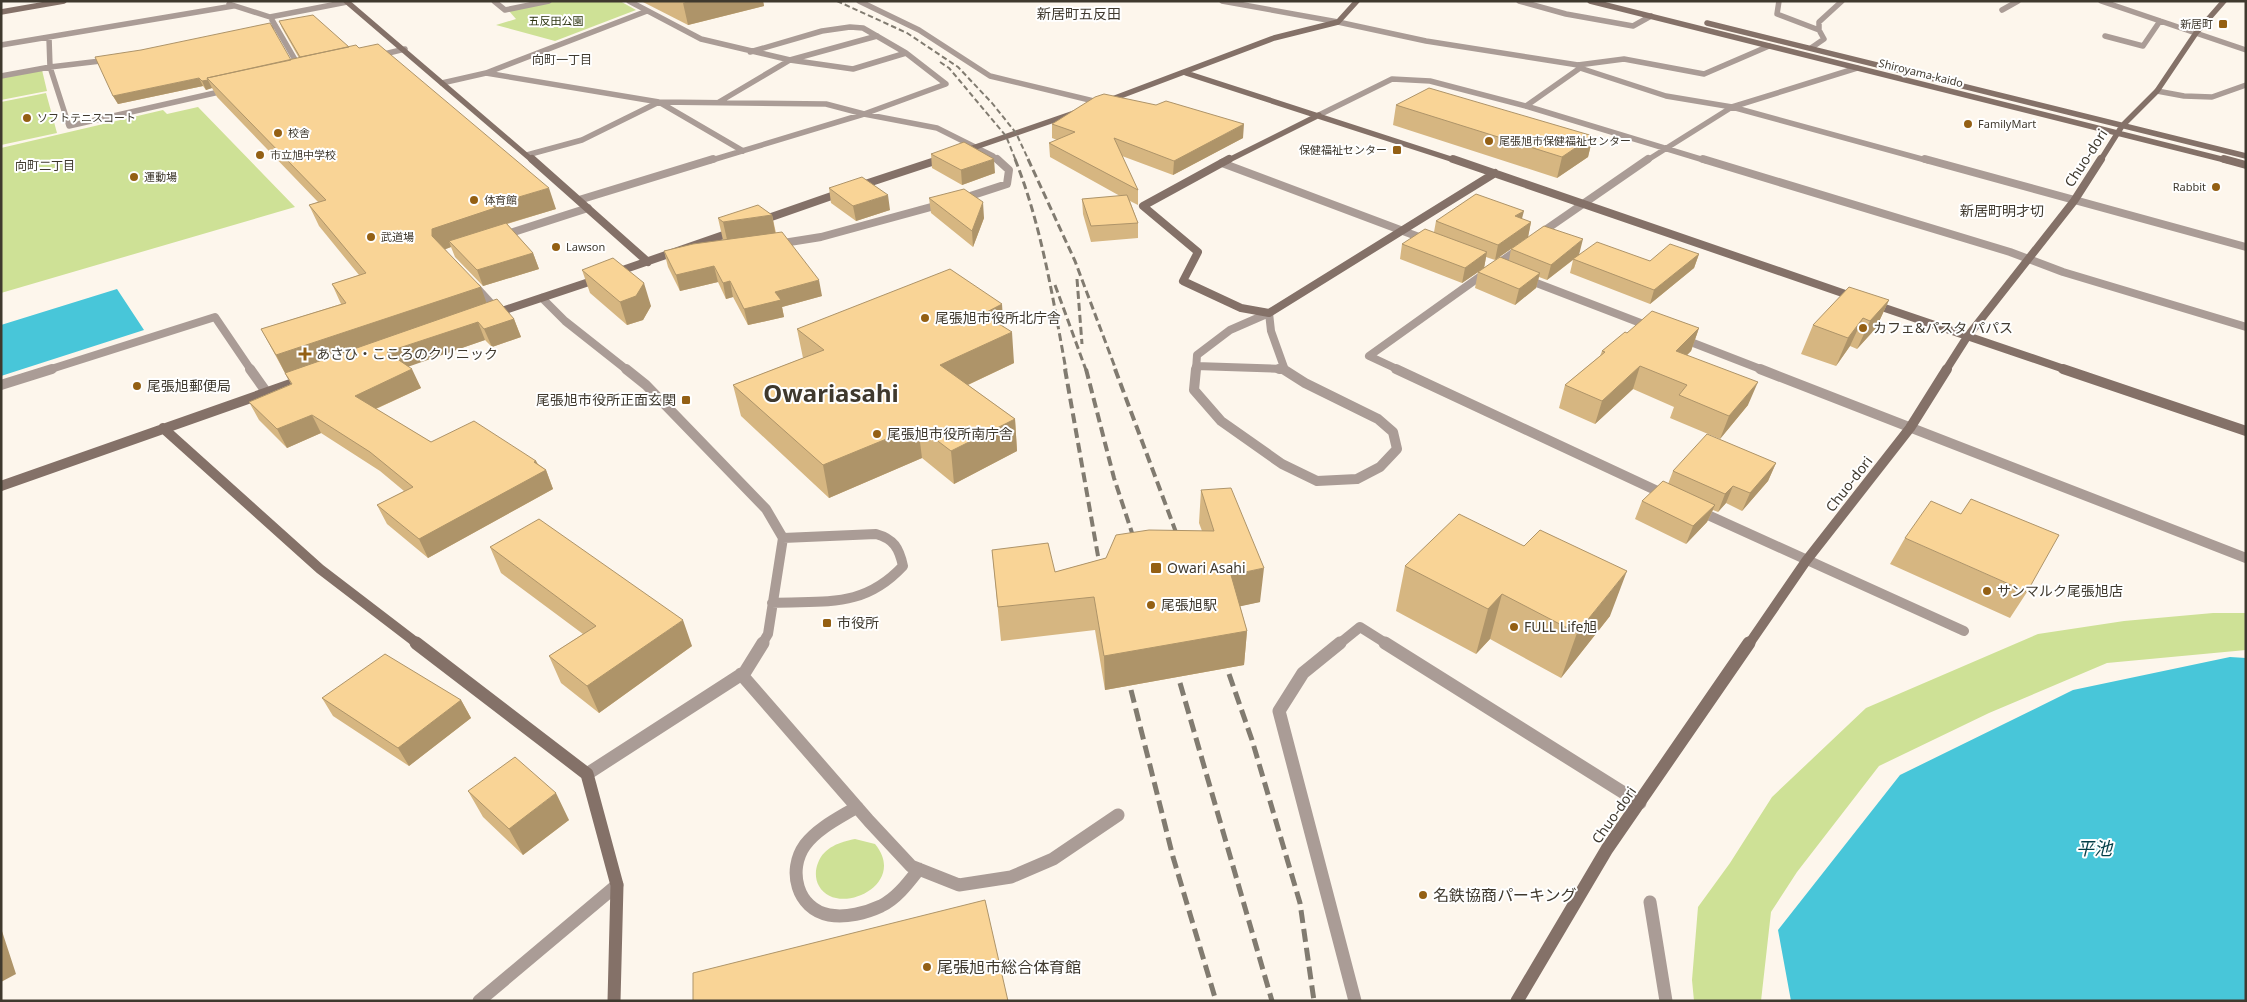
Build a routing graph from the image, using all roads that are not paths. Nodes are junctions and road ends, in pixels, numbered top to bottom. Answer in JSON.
{"nodes":[{"id":1,"x":64,"y":1,"type":"edge"},
{"id":2,"x":218,"y":1,"type":"edge"},
{"id":3,"x":494,"y":1,"type":"edge"},
{"id":4,"x":549,"y":1,"type":"edge"},
{"id":5,"x":629,"y":1,"type":"edge"},
{"id":6,"x":859,"y":1,"type":"edge"},
{"id":7,"x":1222,"y":1,"type":"edge"},
{"id":8,"x":1357,"y":1,"type":"edge"},
{"id":9,"x":1519,"y":1,"type":"edge"},
{"id":10,"x":1590,"y":1,"type":"edge"},
{"id":11,"x":1619,"y":1,"type":"edge"},
{"id":12,"x":1779,"y":1,"type":"edge"},
{"id":13,"x":1842,"y":1,"type":"edge"},
{"id":14,"x":2018,"y":1,"type":"edge"},
{"id":15,"x":2101,"y":1,"type":"edge"},
{"id":16,"x":2224,"y":1,"type":"edge"},
{"id":17,"x":347,"y":2,"type":"edge"},
{"id":18,"x":233,"y":6,"type":"junction"},
{"id":19,"x":2002,"y":10,"type":"dead end"},
{"id":20,"x":647,"y":11,"type":"junction"},
{"id":21,"x":1,"y":12,"type":"edge"},
{"id":22,"x":1651,"y":16,"type":"junction"},
{"id":23,"x":270,"y":17,"type":"junction"},
{"id":24,"x":2160,"y":21,"type":"junction"},
{"id":25,"x":1338,"y":22,"type":"junction"},
{"id":26,"x":275,"y":26,"type":"junction"},
{"id":27,"x":1819,"y":30,"type":"junction"},
{"id":28,"x":246,"y":32,"type":"edge"},
{"id":29,"x":2196,"y":33,"type":"junction"},
{"id":30,"x":877,"y":36,"type":"junction"},
{"id":31,"x":2104,"y":36,"type":"dead end"},
{"id":32,"x":49,"y":38,"type":"junction"},
{"id":33,"x":1,"y":45,"type":"edge"},
{"id":34,"x":1769,"y":46,"type":"junction"},
{"id":35,"x":1811,"y":48,"type":"junction"},
{"id":36,"x":404,"y":49,"type":"junction"},
{"id":37,"x":2246,"y":50,"type":"edge"},
{"id":38,"x":750,"y":52,"type":"junction"},
{"id":39,"x":906,"y":53,"type":"junction"},
{"id":40,"x":368,"y":58,"type":"edge"},
{"id":41,"x":116,"y":59,"type":"edge"},
{"id":42,"x":790,"y":60,"type":"junction"},
{"id":43,"x":1579,"y":66,"type":"junction"},
{"id":44,"x":50,"y":67,"type":"junction"},
{"id":45,"x":1857,"y":68,"type":"junction"},
{"id":46,"x":312,"y":71,"type":"edge"},
{"id":47,"x":1186,"y":72,"type":"junction"},
{"id":48,"x":303,"y":73,"type":"junction"},
{"id":49,"x":486,"y":73,"type":"junction"},
{"id":50,"x":294,"y":75,"type":"edge"},
{"id":51,"x":1,"y":76,"type":"edge"},
{"id":52,"x":442,"y":83,"type":"junction"},
{"id":53,"x":2246,"y":85,"type":"edge"},
{"id":54,"x":237,"y":88,"type":"edge"},
{"id":55,"x":2157,"y":91,"type":"junction"},
{"id":56,"x":659,"y":102,"type":"junction"},
{"id":57,"x":718,"y":102,"type":"junction"},
{"id":58,"x":1103,"y":103,"type":"junction"},
{"id":59,"x":1526,"y":106,"type":"junction"},
{"id":60,"x":1732,"y":106,"type":"junction"},
{"id":61,"x":864,"y":114,"type":"junction"},
{"id":62,"x":1319,"y":115,"type":"junction"},
{"id":63,"x":2120,"y":129,"type":"junction"},
{"id":64,"x":977,"y":147,"type":"junction"},
{"id":65,"x":1665,"y":148,"type":"junction"},
{"id":66,"x":742,"y":150,"type":"junction"},
{"id":67,"x":526,"y":155,"type":"junction"},
{"id":68,"x":2246,"y":156,"type":"edge"},
{"id":69,"x":1222,"y":163,"type":"junction"},
{"id":70,"x":2246,"y":165,"type":"edge"},
{"id":71,"x":1495,"y":172,"type":"junction"},
{"id":72,"x":579,"y":200,"type":"junction"},
{"id":73,"x":2074,"y":201,"type":"junction"},
{"id":74,"x":1584,"y":203,"type":"junction"},
{"id":75,"x":588,"y":208,"type":"junction"},
{"id":76,"x":750,"y":225,"type":"edge"},
{"id":77,"x":740,"y":228,"type":"edge"},
{"id":78,"x":1404,"y":231,"type":"junction"},
{"id":79,"x":489,"y":240,"type":"edge"},
{"id":80,"x":1440,"y":245,"type":"edge"},
{"id":81,"x":768,"y":246,"type":"edge"},
{"id":82,"x":2246,"y":248,"type":"edge"},
{"id":83,"x":684,"y":257,"type":"edge"},
{"id":84,"x":2030,"y":260,"type":"junction"},
{"id":85,"x":648,"y":262,"type":"junction"},
{"id":86,"x":1499,"y":268,"type":"junction"},
{"id":87,"x":472,"y":283,"type":"edge"},
{"id":88,"x":542,"y":298,"type":"junction"},
{"id":89,"x":499,"y":312,"type":"junction"},
{"id":90,"x":1269,"y":313,"type":"junction"},
{"id":91,"x":480,"y":319,"type":"edge"},
{"id":92,"x":2246,"y":327,"type":"edge"},
{"id":93,"x":1659,"y":330,"type":"edge"},
{"id":94,"x":1677,"y":337,"type":"edge"},
{"id":95,"x":1967,"y":337,"type":"junction"},
{"id":96,"x":1196,"y":366,"type":"junction"},
{"id":97,"x":1283,"y":369,"type":"junction"},
{"id":98,"x":313,"y":377,"type":"edge"},
{"id":99,"x":1,"y":385,"type":"edge"},
{"id":100,"x":267,"y":393,"type":"junction"},
{"id":101,"x":163,"y":428,"type":"junction"},
{"id":102,"x":1910,"y":428,"type":"junction"},
{"id":103,"x":2246,"y":431,"type":"edge"},
{"id":104,"x":1,"y":486,"type":"edge"},
{"id":105,"x":782,"y":538,"type":"junction"},
{"id":106,"x":2246,"y":558,"type":"edge"},
{"id":107,"x":1806,"y":561,"type":"junction"},
{"id":108,"x":772,"y":603,"type":"junction"},
{"id":109,"x":1964,"y":632,"type":"dead end"},
{"id":110,"x":741,"y":674,"type":"junction"},
{"id":111,"x":587,"y":774,"type":"junction"},
{"id":112,"x":1640,"y":803,"type":"junction"},
{"id":113,"x":857,"y":807,"type":"junction"},
{"id":114,"x":1118,"y":815,"type":"dead end"},
{"id":115,"x":918,"y":869,"type":"junction"},
{"id":116,"x":617,"y":885,"type":"junction"},
{"id":117,"x":1650,"y":902,"type":"dead end"},
{"id":118,"x":479,"y":1001,"type":"edge"},
{"id":119,"x":614,"y":1001,"type":"edge"},
{"id":120,"x":1355,"y":1001,"type":"edge"},
{"id":121,"x":1517,"y":1001,"type":"edge"},
{"id":122,"x":1666,"y":1001,"type":"edge"}],
"edges":[{"from":1,"to":21,"type":"street"},
{"from":2,"to":18,"type":"street"},
{"from":3,"to":4,"type":"street"},
{"from":5,"to":20,"type":"street"},
{"from":6,"to":58,"type":"street"},
{"from":7,"to":25,"type":"street"},
{"from":8,"to":25,"type":"street"},
{"from":9,"to":22,"type":"street"},
{"from":10,"to":22,"type":"street","name":"Shiroyama-kaido"},
{"from":11,"to":35,"type":"street","name":"Shiroyama-kaido"},
{"from":12,"to":27,"type":"street"},
{"from":13,"to":27,"type":"street"},
{"from":14,"to":19,"type":"street"},
{"from":15,"to":24,"type":"street"},
{"from":16,"to":29,"type":"street","name":"Chuo-dori"},
{"from":17,"to":23,"type":"street"},
{"from":17,"to":36,"type":"street"},
{"from":18,"to":23,"type":"street"},
{"from":18,"to":32,"type":"street"},
{"from":20,"to":38,"type":"street"},
{"from":20,"to":49,"type":"street"},
{"from":22,"to":34,"type":"street","name":"Shiroyama-kaido"},
{"from":23,"to":26,"type":"street"},
{"from":24,"to":29,"type":"street"},
{"from":24,"to":31,"type":"street"},
{"from":25,"to":43,"type":"street"},
{"from":25,"to":47,"type":"street"},
{"from":26,"to":28,"type":"street"},
{"from":26,"to":48,"type":"street"},
{"from":27,"to":35,"type":"street"},
{"from":29,"to":37,"type":"street"},
{"from":29,"to":55,"type":"street","name":"Chuo-dori"},
{"from":30,"to":38,"type":"street"},
{"from":30,"to":39,"type":"street"},
{"from":30,"to":42,"type":"street"},
{"from":32,"to":33,"type":"street"},
{"from":32,"to":44,"type":"street"},
{"from":34,"to":43,"type":"street"},
{"from":34,"to":45,"type":"street","name":"Shiroyama-kaido"},
{"from":35,"to":63,"type":"street","name":"Shiroyama-kaido"},
{"from":36,"to":40,"type":"street"},
{"from":36,"to":52,"type":"street"},
{"from":38,"to":42,"type":"street"},
{"from":39,"to":42,"type":"street"},
{"from":39,"to":61,"type":"street"},
{"from":41,"to":44,"type":"street"},
{"from":42,"to":57,"type":"street"},
{"from":43,"to":59,"type":"street"},
{"from":43,"to":60,"type":"street"},
{"from":44,"to":51,"type":"street"},
{"from":44,"to":54,"type":"street"},
{"from":45,"to":60,"type":"street"},
{"from":45,"to":63,"type":"street","name":"Shiroyama-kaido"},
{"from":46,"to":48,"type":"street"},
{"from":47,"to":58,"type":"street"},
{"from":47,"to":62,"type":"street"},
{"from":48,"to":50,"type":"street"},
{"from":49,"to":52,"type":"street"},
{"from":49,"to":56,"type":"street"},
{"from":52,"to":67,"type":"street"},
{"from":53,"to":55,"type":"street"},
{"from":55,"to":63,"type":"street","name":"Chuo-dori"},
{"from":56,"to":57,"type":"street"},
{"from":56,"to":66,"type":"street"},
{"from":56,"to":67,"type":"street"},
{"from":57,"to":61,"type":"street"},
{"from":58,"to":64,"type":"street"},
{"from":59,"to":62,"type":"street"},
{"from":59,"to":65,"type":"street"},
{"from":60,"to":65,"type":"street"},
{"from":60,"to":73,"type":"street"},
{"from":61,"to":64,"type":"street"},
{"from":61,"to":66,"type":"street"},
{"from":62,"to":69,"type":"street"},
{"from":62,"to":71,"type":"street"},
{"from":63,"to":68,"type":"street","name":"Shiroyama-kaido"},
{"from":63,"to":70,"type":"street","name":"Shiroyama-kaido"},
{"from":63,"to":73,"type":"street","name":"Chuo-dori"},
{"from":64,"to":76,"type":"street"},
{"from":64,"to":81,"type":"street"},
{"from":65,"to":74,"type":"street"},
{"from":65,"to":84,"type":"street"},
{"from":66,"to":72,"type":"street"},
{"from":67,"to":72,"type":"street"},
{"from":69,"to":78,"type":"street"},
{"from":69,"to":90,"type":"street"},
{"from":71,"to":74,"type":"street"},
{"from":71,"to":78,"type":"street"},
{"from":72,"to":75,"type":"street"},
{"from":73,"to":82,"type":"street"},
{"from":73,"to":84,"type":"street","name":"Chuo-dori"},
{"from":74,"to":86,"type":"street"},
{"from":74,"to":95,"type":"street"},
{"from":75,"to":79,"type":"street"},
{"from":75,"to":85,"type":"street"},
{"from":77,"to":85,"type":"street"},
{"from":78,"to":80,"type":"street"},
{"from":78,"to":90,"type":"street"},
{"from":83,"to":85,"type":"street"},
{"from":84,"to":92,"type":"street"},
{"from":84,"to":95,"type":"street","name":"Chuo-dori"},
{"from":85,"to":88,"type":"street"},
{"from":86,"to":93,"type":"street"},
{"from":86,"to":107,"type":"street"},
{"from":87,"to":89,"type":"street"},
{"from":88,"to":89,"type":"street"},
{"from":88,"to":105,"type":"street"},
{"from":89,"to":91,"type":"street"},
{"from":90,"to":96,"type":"street"},
{"from":90,"to":97,"type":"street"},
{"from":94,"to":102,"type":"street"},
{"from":95,"to":102,"type":"street","name":"Chuo-dori"},
{"from":95,"to":103,"type":"street"},
{"from":96,"to":97,"type":"street"},
{"from":96,"to":97,"type":"street"},
{"from":98,"to":100,"type":"street"},
{"from":99,"to":100,"type":"street"},
{"from":100,"to":101,"type":"street"},
{"from":101,"to":104,"type":"street"},
{"from":101,"to":111,"type":"street"},
{"from":102,"to":106,"type":"street"},
{"from":102,"to":107,"type":"street","name":"Chuo-dori"},
{"from":105,"to":108,"type":"street"},
{"from":105,"to":108,"type":"street"},
{"from":107,"to":109,"type":"street"},
{"from":107,"to":112,"type":"street","name":"Chuo-dori"},
{"from":108,"to":110,"type":"street"},
{"from":110,"to":111,"type":"street"},
{"from":110,"to":113,"type":"street"},
{"from":111,"to":116,"type":"street"},
{"from":112,"to":120,"type":"street"},
{"from":112,"to":121,"type":"street","name":"Chuo-dori"},
{"from":113,"to":115,"type":"street"},
{"from":113,"to":115,"type":"street"},
{"from":114,"to":115,"type":"street"},
{"from":116,"to":118,"type":"street"},
{"from":116,"to":119,"type":"street"},
{"from":117,"to":122,"type":"street"}]}
